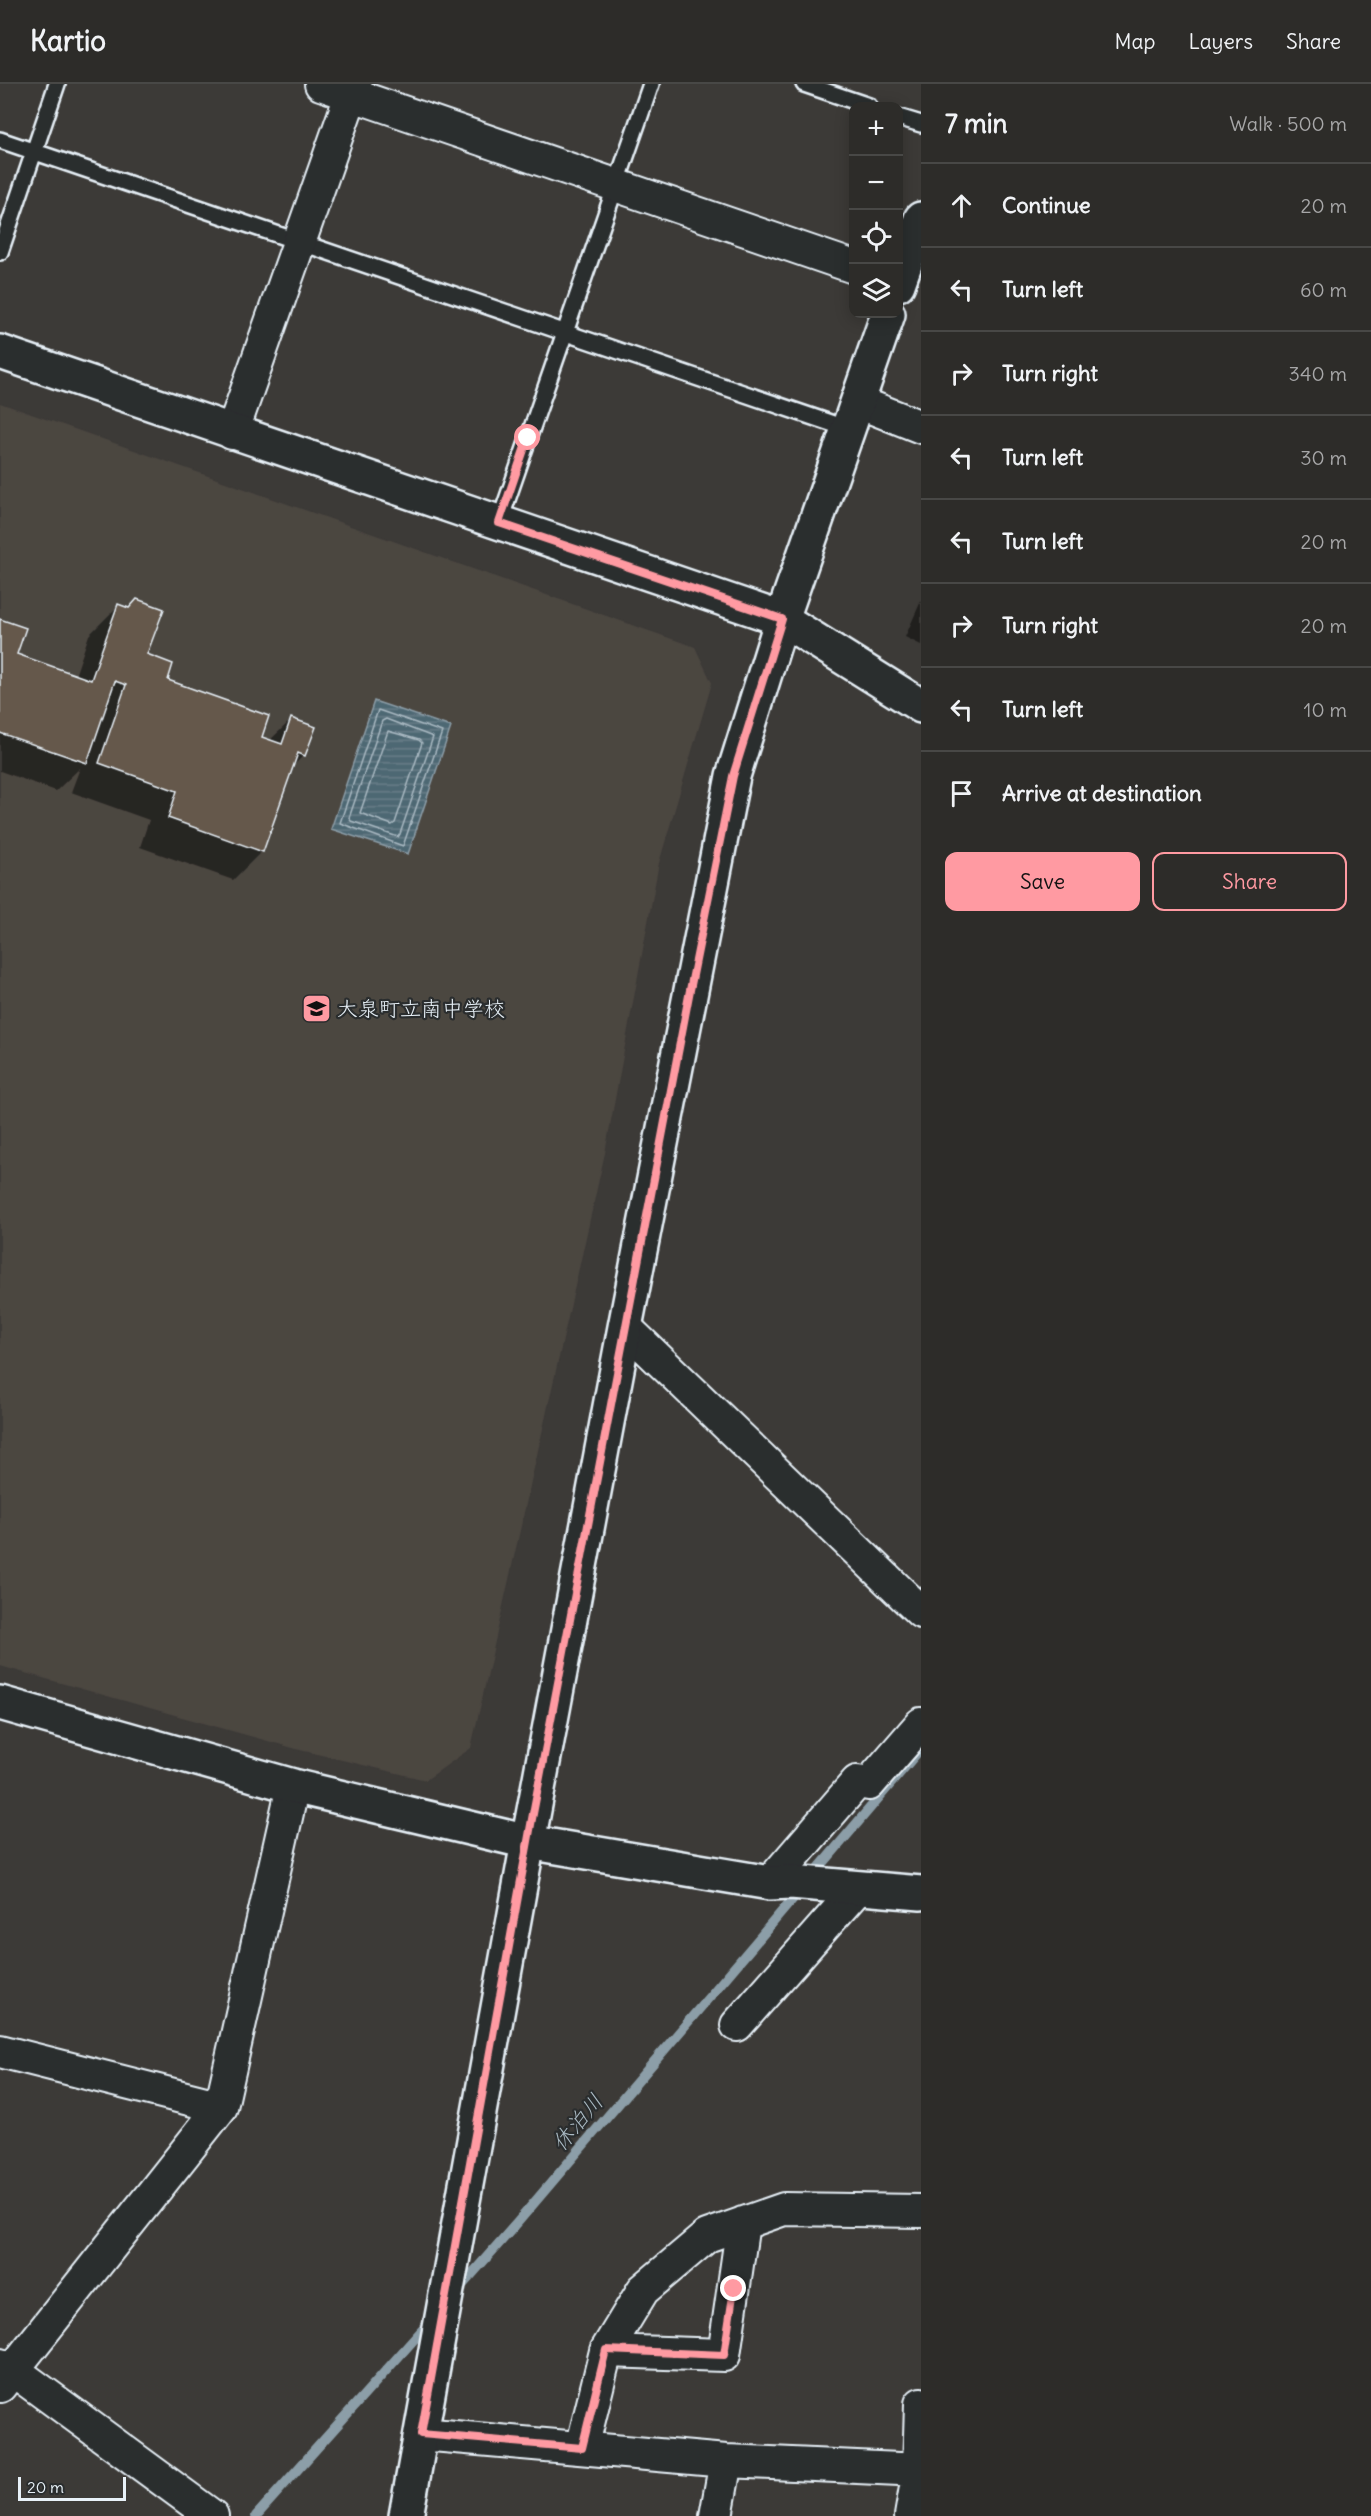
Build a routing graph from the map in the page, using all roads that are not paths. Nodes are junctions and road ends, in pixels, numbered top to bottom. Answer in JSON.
{"nodes":[{"id":1,"x":57,"y":84,"type":"edge"},
{"id":2,"x":321,"y":84,"type":"edge"},
{"id":3,"x":651,"y":84,"type":"edge"},
{"id":4,"x":804,"y":84,"type":"edge"},
{"id":5,"x":353,"y":89,"type":"edge"},
{"id":6,"x":857,"y":102,"type":"edge"},
{"id":7,"x":903,"y":119,"type":"edge"},
{"id":8,"x":921,"y":124,"type":"edge"},
{"id":9,"x":0,"y":140,"type":"edge"},
{"id":10,"x":34,"y":151,"type":"junction"},
{"id":11,"x":615,"y":185,"type":"junction"},
{"id":12,"x":921,"y":219,"type":"edge"},
{"id":13,"x":299,"y":242,"type":"junction"},
{"id":14,"x":0,"y":252,"type":"edge"},
{"id":15,"x":849,"y":265,"type":"edge"},
{"id":16,"x":903,"y":271,"type":"edge"},
{"id":17,"x":887,"y":318,"type":"edge"},
{"id":18,"x":565,"y":333,"type":"junction"},
{"id":19,"x":0,"y":352,"type":"edge"},
{"id":20,"x":853,"y":416,"type":"junction"},
{"id":21,"x":921,"y":427,"type":"edge"},
{"id":22,"x":232,"y":433,"type":"junction"},
{"id":23,"x":499,"y":523,"type":"junction"},
{"id":24,"x":782,"y":619,"type":"junction"},
{"id":25,"x":921,"y":706,"type":"edge"},
{"id":26,"x":625,"y":1327,"type":"junction"},
{"id":27,"x":921,"y":1612,"type":"edge"},
{"id":28,"x":0,"y":1703,"type":"edge"},
{"id":29,"x":921,"y":1724,"type":"edge"},
{"id":30,"x":293,"y":1786,"type":"junction"},
{"id":31,"x":528,"y":1842,"type":"junction"},
{"id":32,"x":781,"y":1882,"type":"junction"},
{"id":33,"x":849,"y":1888,"type":"junction"},
{"id":34,"x":921,"y":1893,"type":"edge"},
{"id":35,"x":737,"y":2025,"type":"dead end"},
{"id":36,"x":0,"y":2051,"type":"edge"},
{"id":37,"x":221,"y":2107,"type":"junction"},
{"id":38,"x":921,"y":2211,"type":"edge"},
{"id":39,"x":743,"y":2223,"type":"junction"},
{"id":40,"x":606,"y":2350,"type":"junction"},
{"id":41,"x":4,"y":2374,"type":"edge"},
{"id":42,"x":921,"y":2404,"type":"edge"},
{"id":43,"x":421,"y":2434,"type":"junction"},
{"id":44,"x":582,"y":2448,"type":"junction"},
{"id":45,"x":726,"y":2461,"type":"junction"},
{"id":46,"x":920,"y":2470,"type":"edge"},
{"id":47,"x":212,"y":2516,"type":"edge"},
{"id":48,"x":406,"y":2516,"type":"edge"},
{"id":49,"x":716,"y":2516,"type":"edge"},
{"id":50,"x":911,"y":2516,"type":"edge"}],
"edges":[{"from":1,"to":10,"type":"lane"},
{"from":2,"to":5,"type":"street"},
{"from":3,"to":11,"type":"lane"},
{"from":4,"to":6,"type":"lane"},
{"from":5,"to":11,"type":"street"},
{"from":5,"to":13,"type":"street"},
{"from":7,"to":8,"type":"lane"},
{"from":9,"to":10,"type":"lane"},
{"from":10,"to":13,"type":"lane"},
{"from":10,"to":14,"type":"lane"},
{"from":11,"to":15,"type":"street"},
{"from":11,"to":18,"type":"lane"},
{"from":12,"to":16,"type":"street"},
{"from":13,"to":18,"type":"lane"},
{"from":13,"to":22,"type":"street"},
{"from":17,"to":20,"type":"street"},
{"from":18,"to":20,"type":"lane"},
{"from":18,"to":23,"type":"lane"},
{"from":19,"to":22,"type":"street"},
{"from":20,"to":21,"type":"street"},
{"from":20,"to":24,"type":"street"},
{"from":22,"to":23,"type":"street"},
{"from":23,"to":24,"type":"street"},
{"from":24,"to":25,"type":"street"},
{"from":24,"to":26,"type":"street"},
{"from":26,"to":27,"type":"street"},
{"from":26,"to":31,"type":"street"},
{"from":28,"to":30,"type":"street"},
{"from":29,"to":32,"type":"street"},
{"from":30,"to":31,"type":"street"},
{"from":30,"to":37,"type":"street"},
{"from":31,"to":32,"type":"street"},
{"from":31,"to":43,"type":"street"},
{"from":32,"to":33,"type":"street"},
{"from":33,"to":34,"type":"street"},
{"from":33,"to":35,"type":"street"},
{"from":36,"to":37,"type":"street"},
{"from":37,"to":41,"type":"street"},
{"from":38,"to":39,"type":"street"},
{"from":39,"to":40,"type":"street"},
{"from":39,"to":40,"type":"street"},
{"from":40,"to":44,"type":"street"},
{"from":41,"to":47,"type":"street"},
{"from":42,"to":46,"type":"street"},
{"from":43,"to":44,"type":"street"},
{"from":43,"to":48,"type":"street"},
{"from":44,"to":45,"type":"street"},
{"from":45,"to":46,"type":"street"},
{"from":45,"to":49,"type":"street"},
{"from":46,"to":50,"type":"street"}]}
